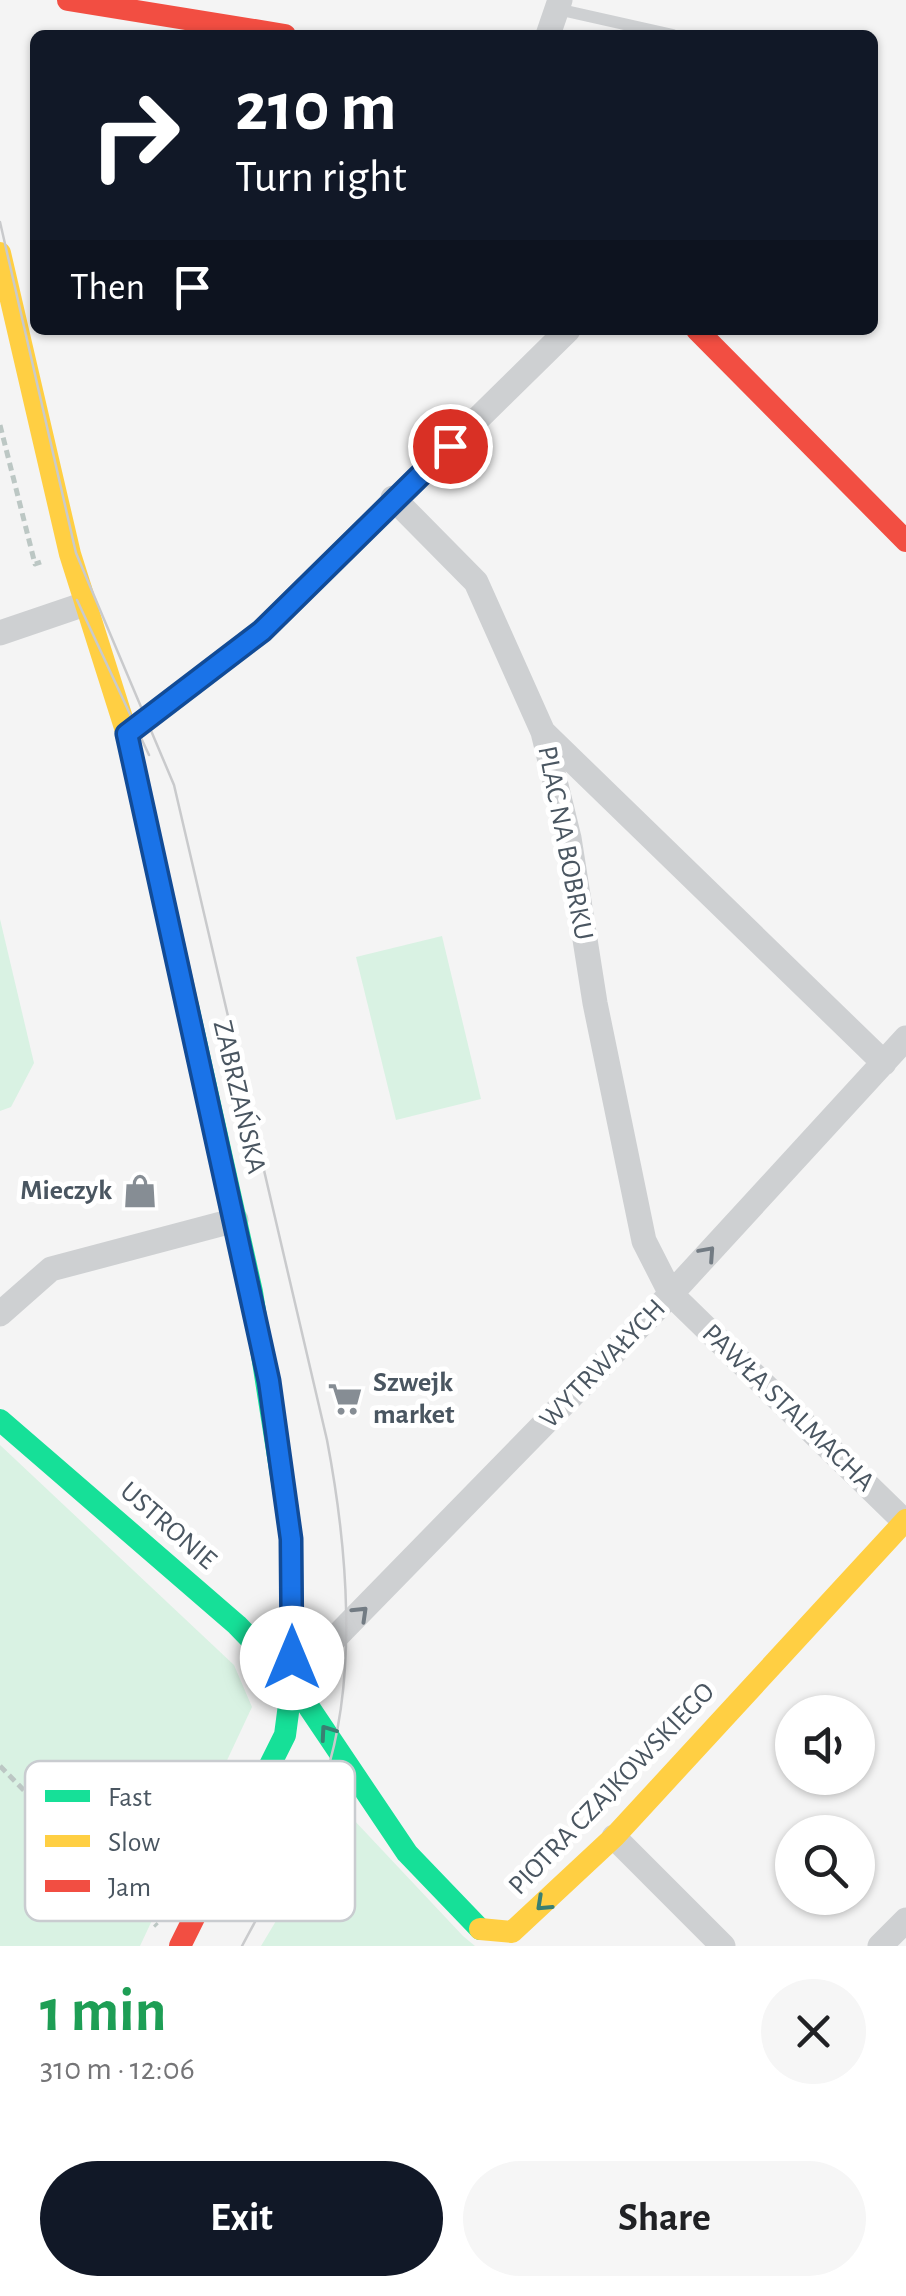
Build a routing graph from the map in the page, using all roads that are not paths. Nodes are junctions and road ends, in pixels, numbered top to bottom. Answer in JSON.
{"nodes":[{"id":1,"x":68,"y":0,"type":"edge"},
{"id":2,"x":565,"y":3,"type":"edge"},
{"id":3,"x":137,"y":4,"type":"edge"},
{"id":4,"x":262,"y":30,"type":"edge"},
{"id":5,"x":551,"y":30,"type":"edge"},
{"id":6,"x":657,"y":30,"type":"edge"},
{"id":7,"x":0,"y":254,"type":"edge"},
{"id":8,"x":563,"y":335,"type":"edge"},
{"id":9,"x":702,"y":335,"type":"edge"},
{"id":10,"x":393,"y":498,"type":"junction"},
{"id":11,"x":906,"y":542,"type":"edge"},
{"id":12,"x":85,"y":604,"type":"junction"},
{"id":13,"x":0,"y":633,"type":"edge"},
{"id":14,"x":543,"y":732,"type":"junction"},
{"id":15,"x":127,"y":734,"type":"junction"},
{"id":16,"x":906,"y":1038,"type":"edge"},
{"id":17,"x":884,"y":1063,"type":"junction"},
{"id":18,"x":236,"y":1220,"type":"junction"},
{"id":19,"x":671,"y":1294,"type":"junction"},
{"id":20,"x":0,"y":1314,"type":"edge"},
{"id":21,"x":0,"y":1420,"type":"edge"},
{"id":22,"x":906,"y":1521,"type":"edge"},
{"id":23,"x":292,"y":1682,"type":"junction"},
{"id":24,"x":274,"y":1761,"type":"edge"},
{"id":25,"x":345,"y":1761,"type":"edge"},
{"id":26,"x":355,"y":1775,"type":"edge"},
{"id":27,"x":614,"y":1838,"type":"junction"},
{"id":28,"x":906,"y":1920,"type":"edge"},
{"id":29,"x":723,"y":1946,"type":"edge"},
{"id":30,"x":880,"y":1946,"type":"edge"}],
"edges":[{"from":1,"to":3,"type":"street"},
{"from":2,"to":5,"type":"street"},
{"from":2,"to":6,"type":"lane"},
{"from":3,"to":4,"type":"street"},
{"from":7,"to":12,"type":"street","name":"ZABRZAŃSKA"},
{"from":8,"to":10,"type":"street"},
{"from":9,"to":11,"type":"street"},
{"from":10,"to":14,"type":"street"},
{"from":10,"to":15,"type":"street"},
{"from":12,"to":13,"type":"street"},
{"from":12,"to":15,"type":"street","name":"ZABRZAŃSKA"},
{"from":14,"to":17,"type":"street","name":"PLAC NA BOBRKU"},
{"from":14,"to":19,"type":"street","name":"PLAC NA BOBRKU"},
{"from":15,"to":18,"type":"street","name":"ZABRZAŃSKA"},
{"from":16,"to":17,"type":"street","name":"WYTRWAŁYCH"},
{"from":19,"to":17,"type":"street","name":"WYTRWAŁYCH","one_way":true},
{"from":18,"to":20,"type":"street"},
{"from":18,"to":23,"type":"street","name":"ZABRZAŃSKA"},
{"from":19,"to":22,"type":"street","name":"PAWŁA STALMACHA"},
{"from":23,"to":19,"type":"street","name":"WYTRWAŁYCH","one_way":true},
{"from":21,"to":23,"type":"street","name":"USTRONIE"},
{"from":22,"to":27,"type":"street","name":"PIOTRA CZAJKOWSKIEGO"},
{"from":23,"to":24,"type":"street","name":"ZABRZAŃSKA"},
{"from":25,"to":23,"type":"street","name":"PIOTRA CZAJKOWSKIEGO","one_way":true},
{"from":27,"to":26,"type":"street","name":"PIOTRA CZAJKOWSKIEGO","one_way":true},
{"from":27,"to":29,"type":"street"},
{"from":28,"to":30,"type":"street"}]}
